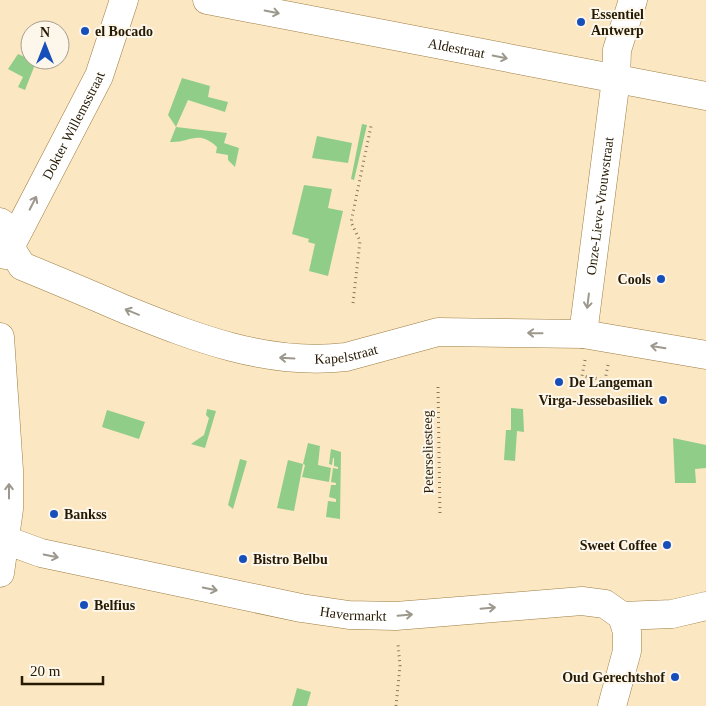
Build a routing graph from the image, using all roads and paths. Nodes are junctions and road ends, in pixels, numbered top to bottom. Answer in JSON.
{"nodes":[{"id":1,"x":124,"y":0,"type":"edge"},
{"id":2,"x":207,"y":0,"type":"edge"},
{"id":3,"x":633,"y":0,"type":"edge"},
{"id":4,"x":616,"y":79,"type":"junction"},
{"id":5,"x":706,"y":96,"type":"edge"},
{"id":6,"x":371,"y":126,"type":"dead end"},
{"id":7,"x":0,"y":222,"type":"edge"},
{"id":8,"x":5,"y":257,"type":"edge"},
{"id":9,"x":353,"y":303,"type":"dead end"},
{"id":10,"x":583,"y":334,"type":"junction"},
{"id":11,"x":0,"y":337,"type":"edge"},
{"id":12,"x":706,"y":355,"type":"edge"},
{"id":13,"x":582,"y":372,"type":"dead end"},
{"id":14,"x":607,"y":372,"type":"dead end"},
{"id":15,"x":605,"y":380,"type":"junction"},
{"id":16,"x":616,"y":382,"type":"dead end"},
{"id":17,"x":438,"y":387,"type":"dead end"},
{"id":18,"x":440,"y":517,"type":"dead end"},
{"id":19,"x":3,"y":539,"type":"edge"},
{"id":20,"x":0,"y":574,"type":"edge"},
{"id":21,"x":706,"y":606,"type":"edge"},
{"id":22,"x":396,"y":616,"type":"junction"},
{"id":23,"x":622,"y":616,"type":"junction"},
{"id":24,"x":396,"y":706,"type":"edge"},
{"id":25,"x":612,"y":706,"type":"edge"}],
"edges":[{"from":8,"to":1,"type":"street","name":"Dokter Willemsstraat","one_way":true},
{"from":2,"to":4,"type":"street","name":"Aldestraat","one_way":true},
{"from":3,"to":4,"type":"street","name":"Onze-Lieve-Vrouwstraat"},
{"from":4,"to":5,"type":"street","name":"Aldestraat"},
{"from":4,"to":10,"type":"street","name":"Onze-Lieve-Vrouwstraat","one_way":true},
{"from":6,"to":9,"type":"path"},
{"from":7,"to":8,"type":"street","name":"Kapelstraat"},
{"from":10,"to":8,"type":"street","name":"Kapelstraat","one_way":true},
{"from":12,"to":10,"type":"street","name":"Kapelstraat","one_way":true},
{"from":19,"to":11,"type":"street","one_way":true},
{"from":13,"to":15,"type":"path"},
{"from":14,"to":15,"type":"path"},
{"from":15,"to":16,"type":"path"},
{"from":17,"to":18,"type":"path","name":"Peterseliesteeg"},
{"from":19,"to":20,"type":"street"},
{"from":19,"to":22,"type":"street","name":"Havermarkt","one_way":true},
{"from":21,"to":23,"type":"street"},
{"from":22,"to":23,"type":"street","name":"Havermarkt","one_way":true},
{"from":22,"to":24,"type":"path"},
{"from":23,"to":25,"type":"street"}]}
